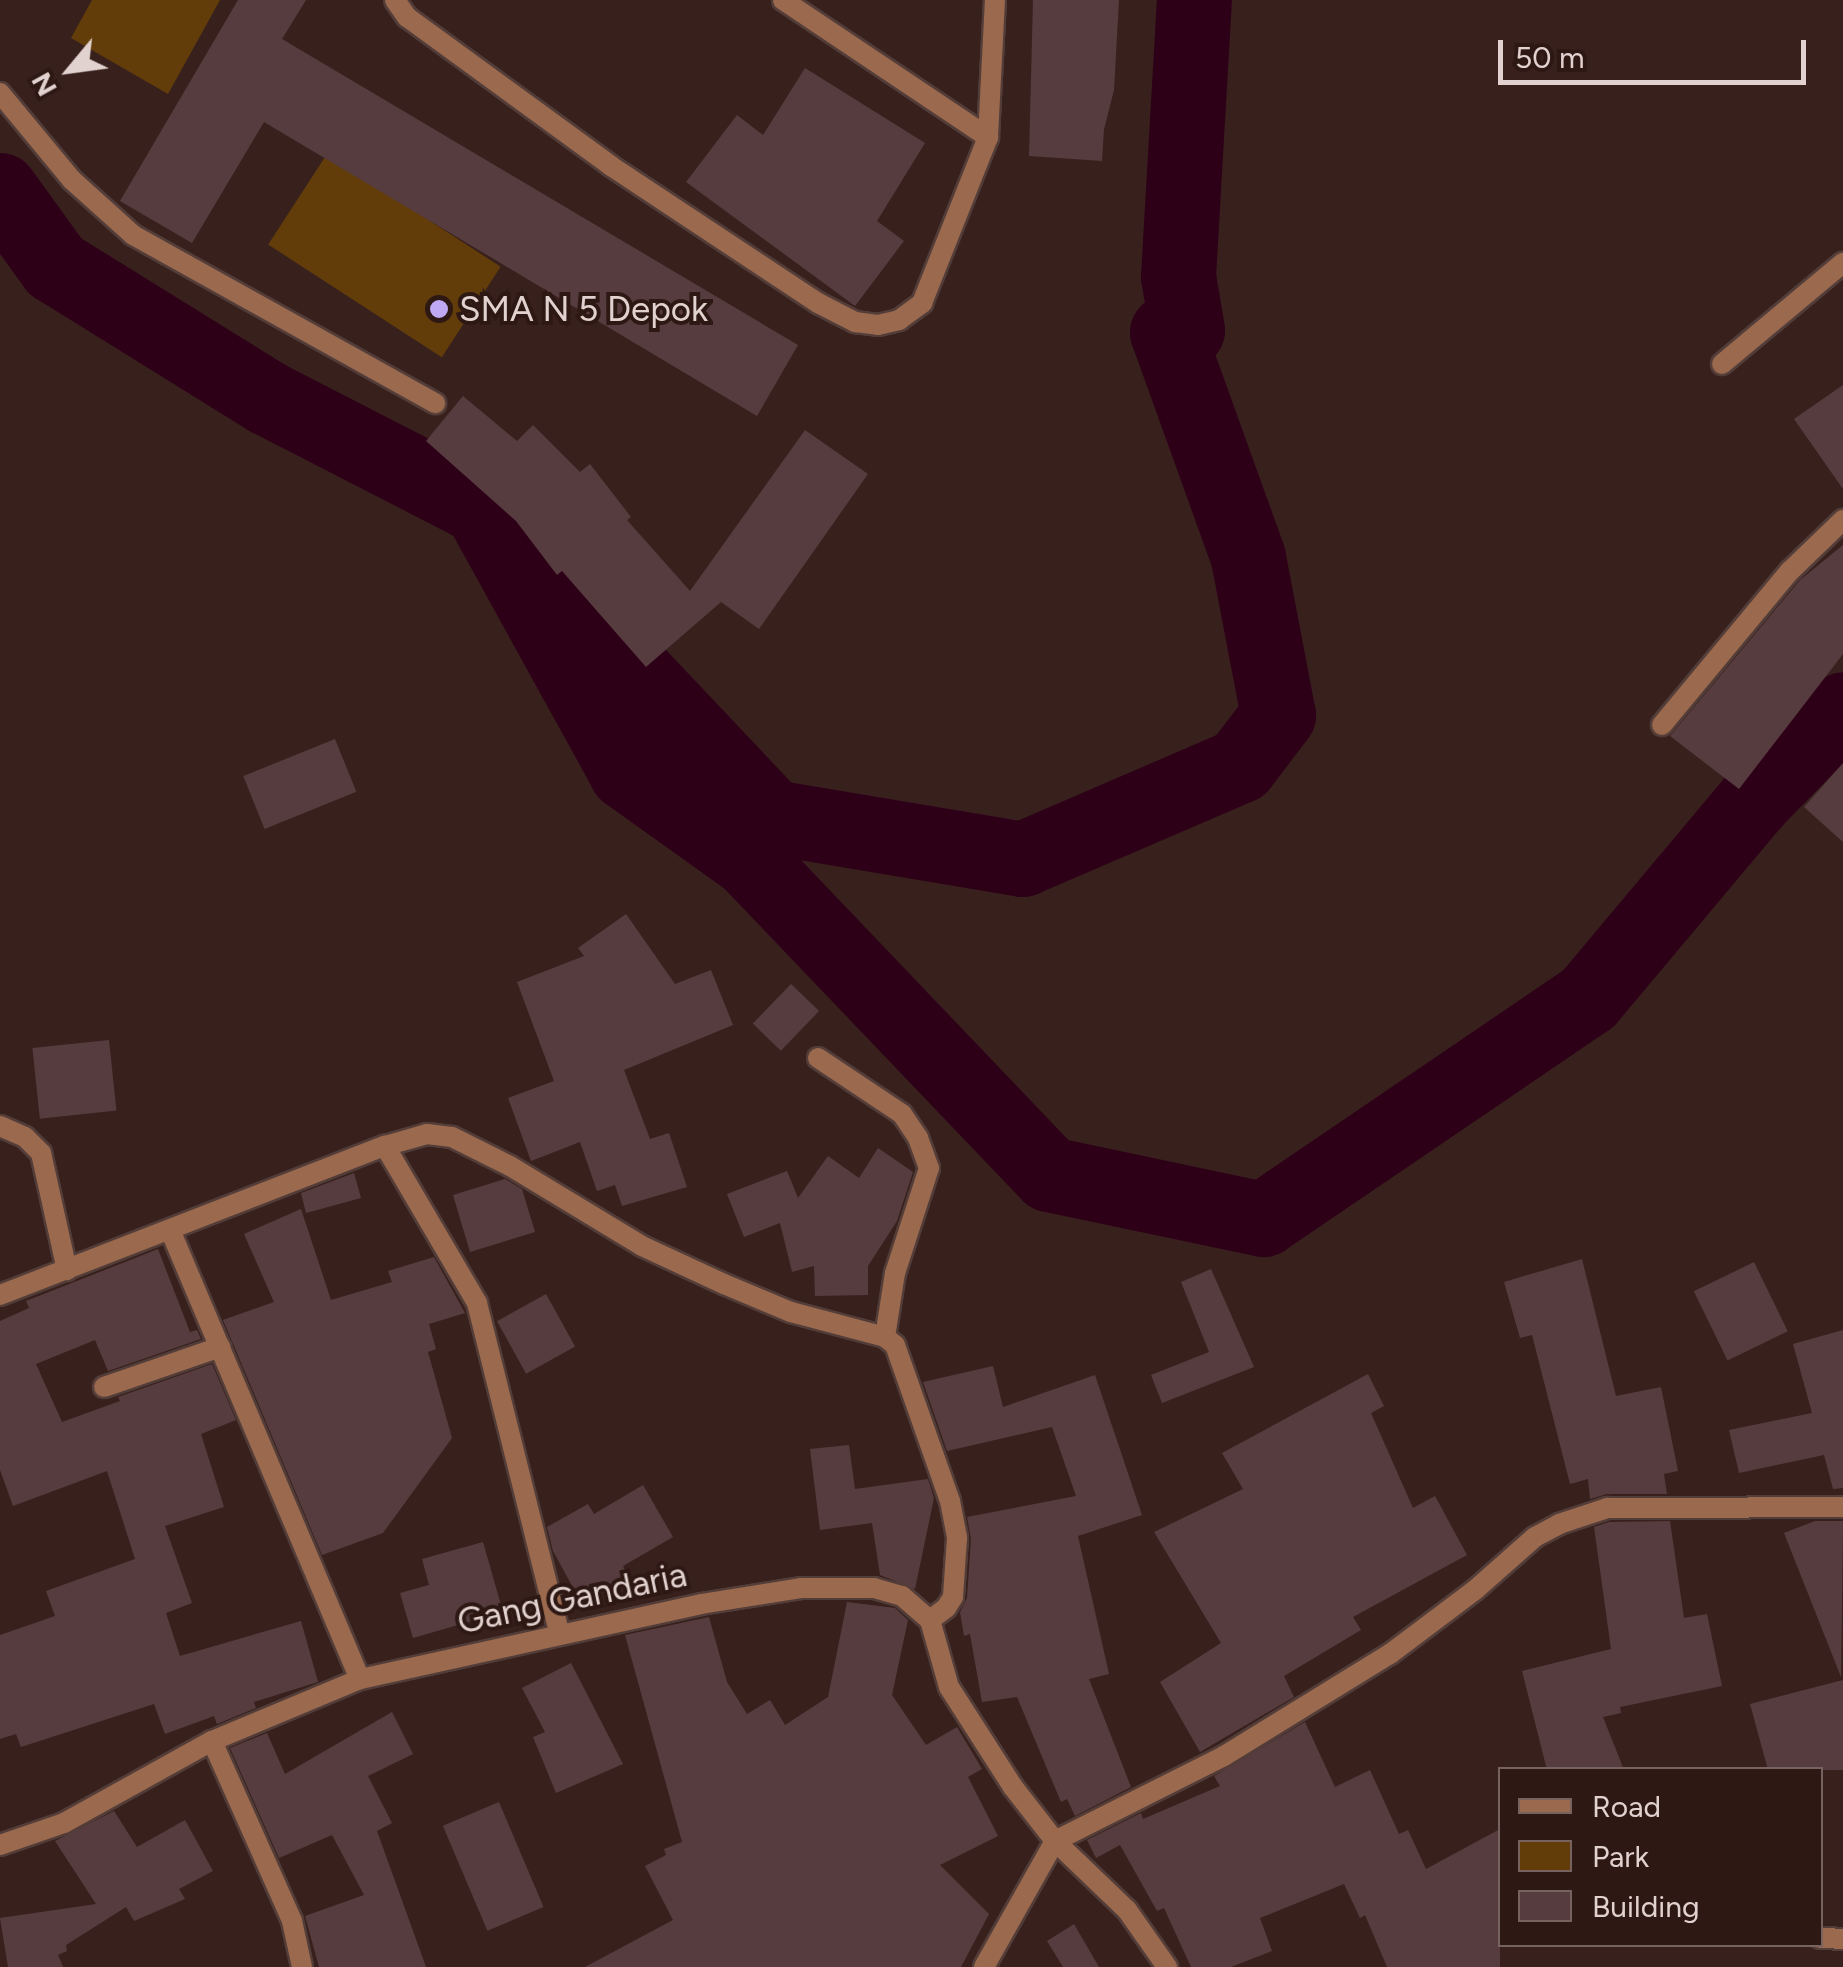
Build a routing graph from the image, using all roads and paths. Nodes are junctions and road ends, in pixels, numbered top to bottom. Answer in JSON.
{"nodes":[{"id":1,"x":395,"y":0,"type":"edge"},
{"id":2,"x":782,"y":0,"type":"edge"},
{"id":3,"x":995,"y":0,"type":"edge"},
{"id":4,"x":0,"y":93,"type":"edge"},
{"id":5,"x":988,"y":137,"type":"junction"},
{"id":6,"x":1843,"y":263,"type":"edge"},
{"id":7,"x":1722,"y":364,"type":"dead end"},
{"id":8,"x":435,"y":403,"type":"dead end"},
{"id":9,"x":1843,"y":520,"type":"edge"},
{"id":10,"x":1662,"y":725,"type":"dead end"},
{"id":11,"x":818,"y":1058,"type":"dead end"},
{"id":12,"x":0,"y":1126,"type":"edge"},
{"id":13,"x":385,"y":1146,"type":"junction"},
{"id":14,"x":171,"y":1232,"type":"junction"},
{"id":15,"x":67,"y":1270,"type":"junction"},
{"id":16,"x":0,"y":1295,"type":"edge"},
{"id":17,"x":891,"y":1344,"type":"junction"},
{"id":18,"x":220,"y":1347,"type":"junction"},
{"id":19,"x":104,"y":1387,"type":"dead end"},
{"id":20,"x":1843,"y":1507,"type":"edge"},
{"id":21,"x":930,"y":1620,"type":"junction"},
{"id":22,"x":559,"y":1632,"type":"junction"},
{"id":23,"x":360,"y":1679,"type":"junction"},
{"id":24,"x":212,"y":1741,"type":"junction"},
{"id":25,"x":1054,"y":1841,"type":"junction"},
{"id":26,"x":0,"y":1845,"type":"edge"},
{"id":27,"x":302,"y":1967,"type":"edge"},
{"id":28,"x":984,"y":1967,"type":"edge"},
{"id":29,"x":1167,"y":1967,"type":"edge"}],
"edges":[{"from":1,"to":5,"type":"street"},
{"from":2,"to":5,"type":"street"},
{"from":3,"to":5,"type":"street"},
{"from":4,"to":8,"type":"street"},
{"from":6,"to":7,"type":"street"},
{"from":9,"to":10,"type":"street"},
{"from":11,"to":17,"type":"street"},
{"from":12,"to":15,"type":"street"},
{"from":13,"to":14,"type":"street"},
{"from":13,"to":17,"type":"street"},
{"from":13,"to":22,"type":"street"},
{"from":14,"to":15,"type":"street"},
{"from":14,"to":18,"type":"street"},
{"from":15,"to":16,"type":"street"},
{"from":17,"to":21,"type":"street"},
{"from":18,"to":19,"type":"street"},
{"from":18,"to":23,"type":"street"},
{"from":20,"to":25,"type":"street"},
{"from":21,"to":22,"type":"street","name":"Gang Gandaria"},
{"from":21,"to":25,"type":"street"},
{"from":22,"to":23,"type":"street","name":"Gang Gandaria"},
{"from":23,"to":24,"type":"street","name":"Gang Gandaria"},
{"from":24,"to":26,"type":"street","name":"Gang Gandaria"},
{"from":24,"to":27,"type":"street"},
{"from":25,"to":28,"type":"street"},
{"from":25,"to":29,"type":"street"}]}
